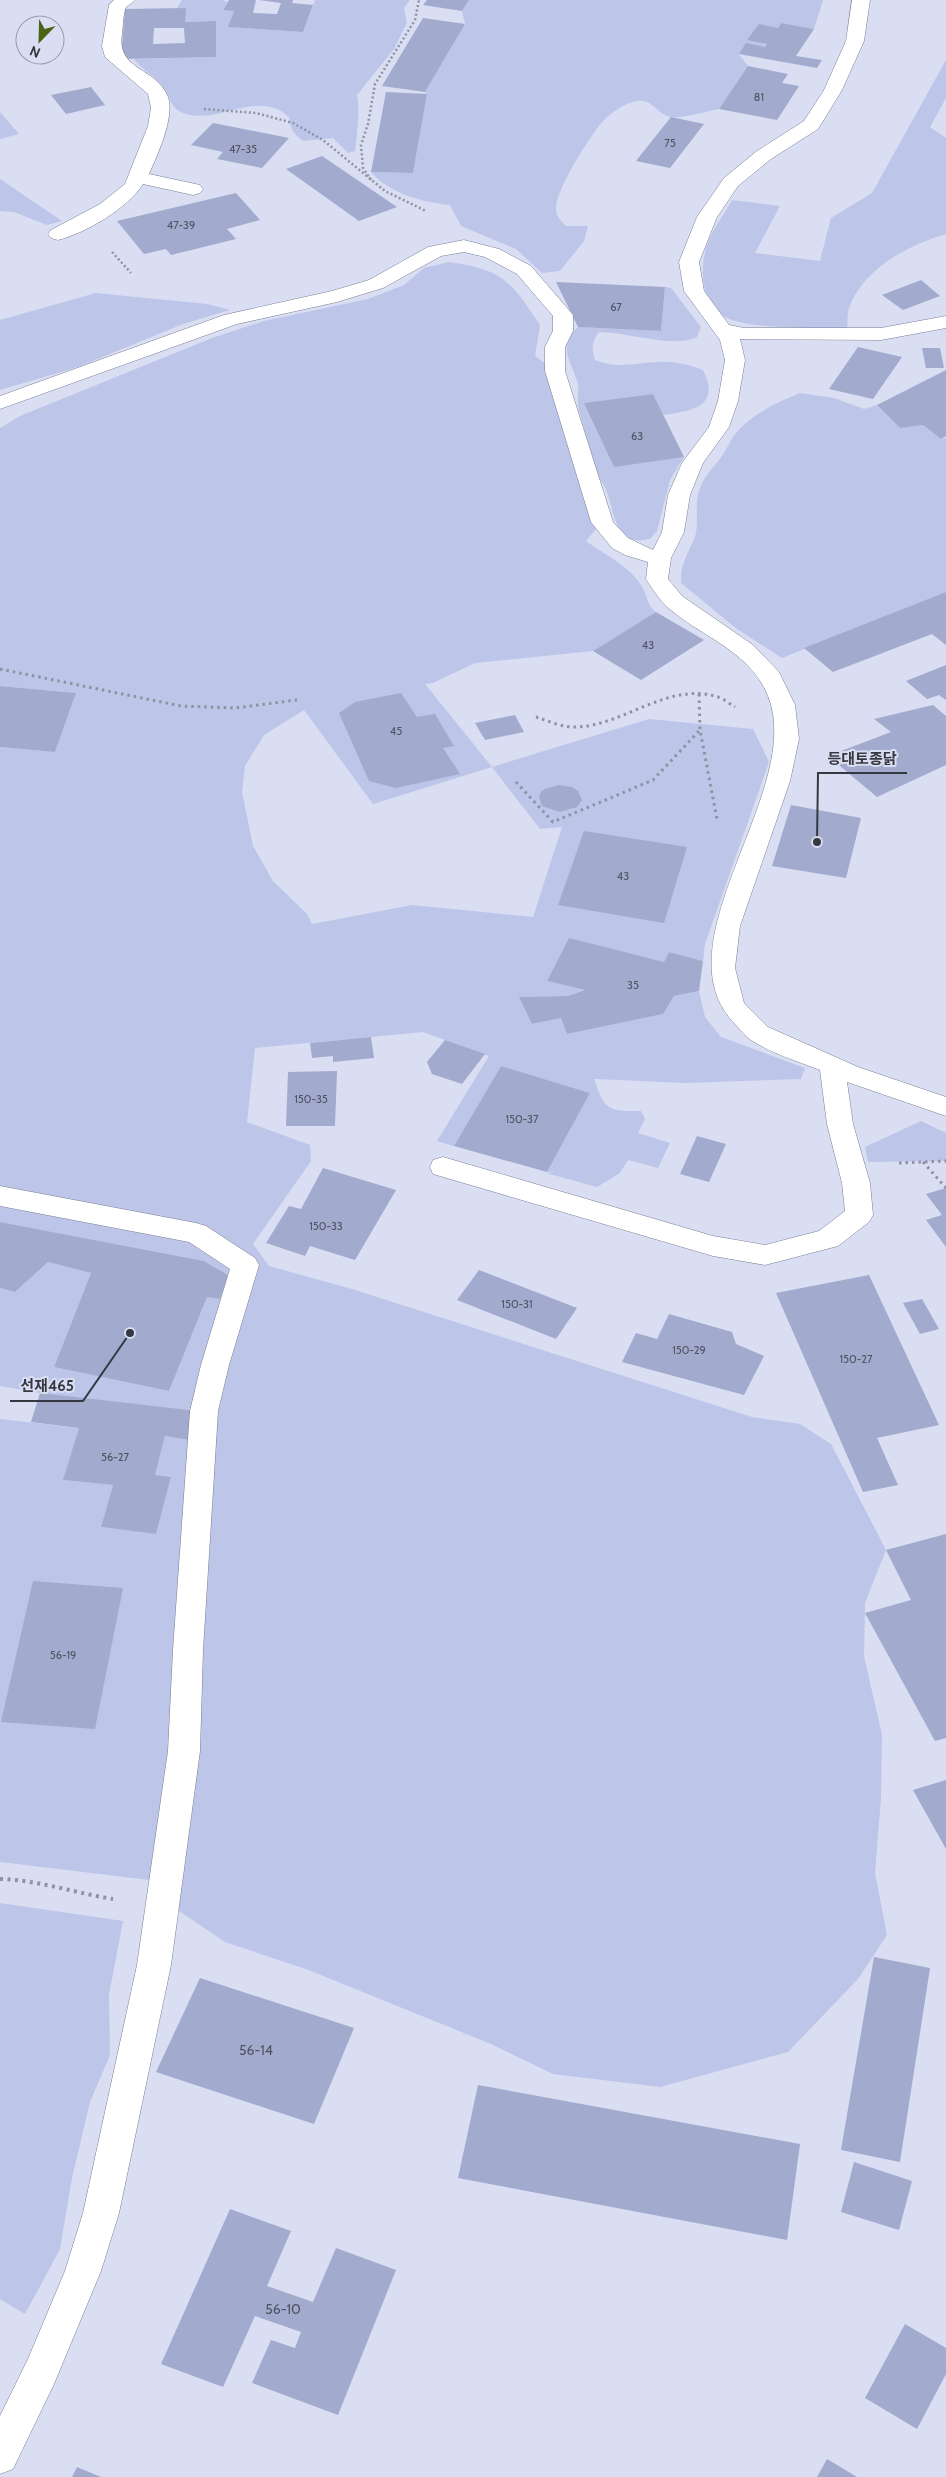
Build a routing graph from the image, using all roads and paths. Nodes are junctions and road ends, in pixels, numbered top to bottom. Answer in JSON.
{"nodes":[{"id":1,"x":126,"y":0,"type":"edge"},
{"id":2,"x":418,"y":0,"type":"edge"},
{"id":3,"x":861,"y":0,"type":"edge"},
{"id":4,"x":160,"y":111,"type":"junction"},
{"id":5,"x":137,"y":177,"type":"junction"},
{"id":6,"x":372,"y":183,"type":"junction"},
{"id":7,"x":193,"y":189,"type":"dead end"},
{"id":8,"x":58,"y":234,"type":"dead end"},
{"id":9,"x":435,"y":251,"type":"junction"},
{"id":10,"x":946,"y":322,"type":"edge"},
{"id":11,"x":721,"y":328,"type":"junction"},
{"id":12,"x":0,"y":404,"type":"edge"},
{"id":13,"x":660,"y":558,"type":"junction"},
{"id":14,"x":0,"y":669,"type":"edge"},
{"id":15,"x":699,"y":694,"type":"junction"},
{"id":16,"x":297,"y":700,"type":"dead end"},
{"id":17,"x":536,"y":717,"type":"dead end"},
{"id":18,"x":700,"y":730,"type":"junction"},
{"id":19,"x":785,"y":748,"type":"junction"},
{"id":20,"x":516,"y":782,"type":"dead end"},
{"id":21,"x":718,"y":825,"type":"dead end"},
{"id":22,"x":832,"y":1065,"type":"junction"},
{"id":23,"x":946,"y":1107,"type":"edge"},
{"id":24,"x":923,"y":1161,"type":"junction"},
{"id":25,"x":946,"y":1161,"type":"edge"},
{"id":26,"x":894,"y":1163,"type":"dead end"},
{"id":27,"x":443,"y":1167,"type":"dead end"},
{"id":28,"x":946,"y":1188,"type":"edge"},
{"id":29,"x":0,"y":1196,"type":"edge"},
{"id":30,"x":0,"y":1878,"type":"edge"},
{"id":31,"x":163,"y":1900,"type":"junction"},
{"id":32,"x":0,"y":2456,"type":"edge"}],
"edges":[{"from":1,"to":4,"type":"lane"},
{"from":2,"to":6,"type":"path"},
{"from":3,"to":11,"type":"lane"},
{"from":4,"to":5,"type":"lane"},
{"from":4,"to":6,"type":"path"},
{"from":5,"to":7,"type":"lane"},
{"from":5,"to":8,"type":"lane"},
{"from":6,"to":9,"type":"path"},
{"from":9,"to":12,"type":"lane"},
{"from":9,"to":13,"type":"lane"},
{"from":10,"to":11,"type":"lane"},
{"from":11,"to":13,"type":"lane"},
{"from":13,"to":19,"type":"lane"},
{"from":14,"to":16,"type":"path"},
{"from":15,"to":17,"type":"path"},
{"from":15,"to":18,"type":"path"},
{"from":15,"to":19,"type":"path"},
{"from":18,"to":20,"type":"path"},
{"from":18,"to":21,"type":"path"},
{"from":19,"to":22,"type":"lane"},
{"from":22,"to":23,"type":"lane"},
{"from":22,"to":27,"type":"lane"},
{"from":24,"to":25,"type":"path"},
{"from":24,"to":26,"type":"path"},
{"from":24,"to":28,"type":"path"},
{"from":29,"to":31,"type":"lane"},
{"from":30,"to":31,"type":"path"},
{"from":31,"to":32,"type":"lane"}]}
